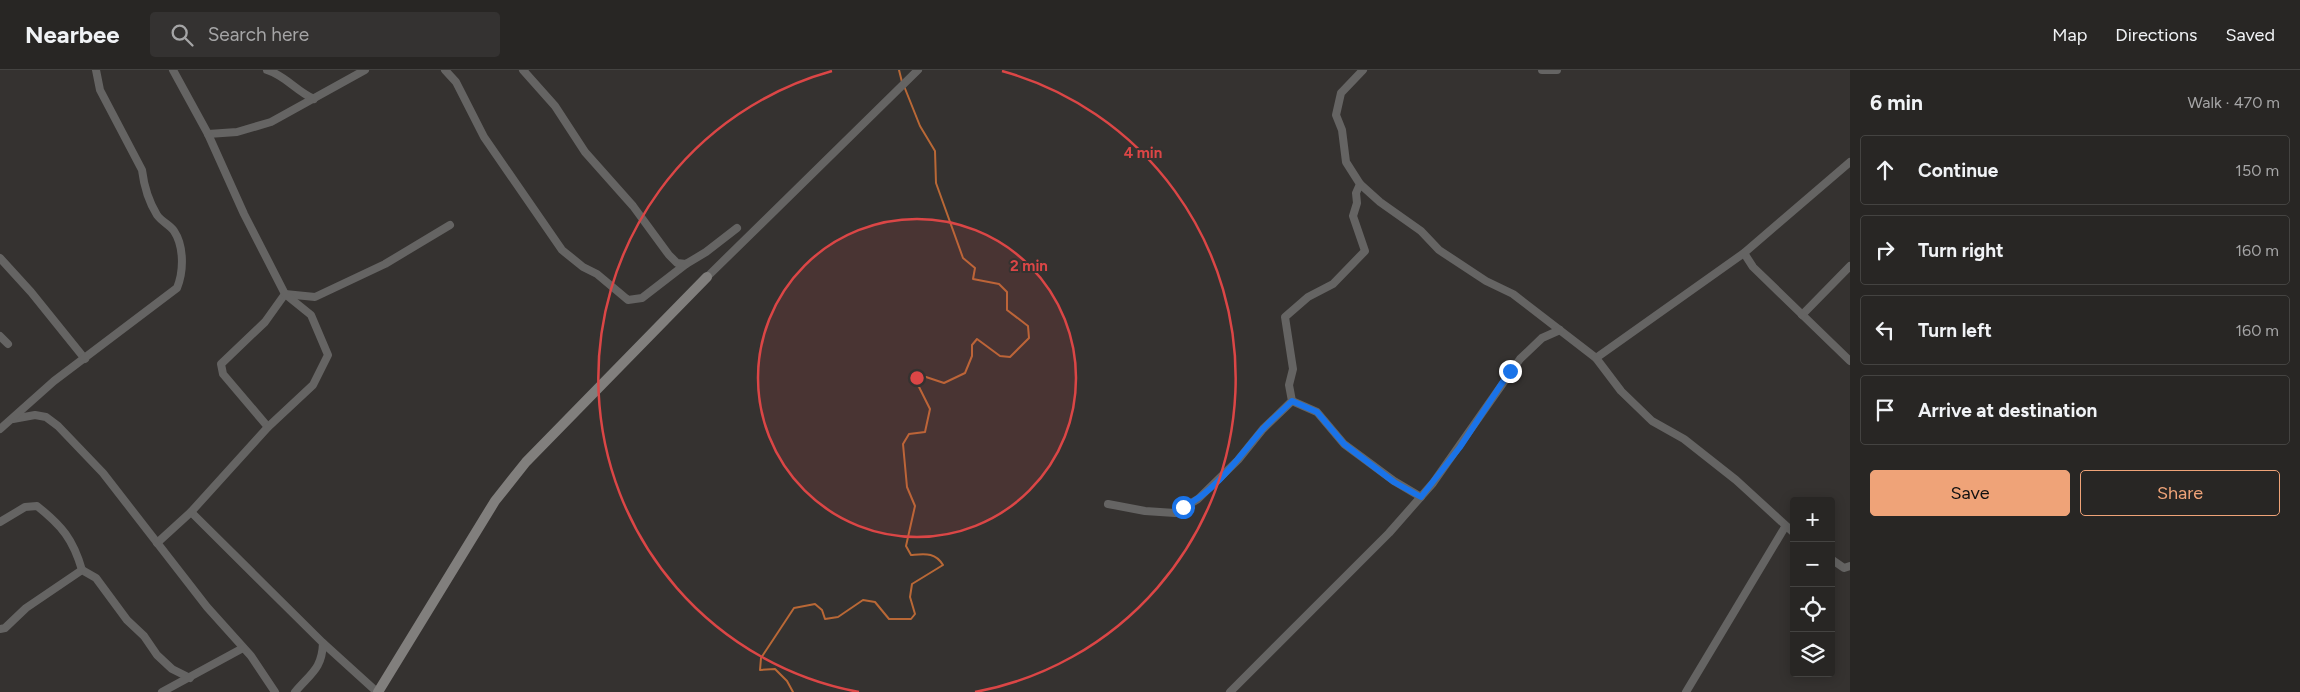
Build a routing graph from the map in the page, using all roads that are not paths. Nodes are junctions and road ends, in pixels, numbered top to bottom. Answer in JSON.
{"nodes":[{"id":1,"x":96,"y":70,"type":"edge"},
{"id":2,"x":173,"y":70,"type":"edge"},
{"id":3,"x":267,"y":70,"type":"edge"},
{"id":4,"x":365,"y":70,"type":"edge"},
{"id":5,"x":444,"y":70,"type":"edge"},
{"id":6,"x":523,"y":70,"type":"edge"},
{"id":7,"x":918,"y":70,"type":"edge"},
{"id":8,"x":1363,"y":70,"type":"edge"},
{"id":9,"x":1542,"y":70,"type":"edge"},
{"id":10,"x":1557,"y":70,"type":"edge"},
{"id":11,"x":314,"y":99,"type":"junction"},
{"id":12,"x":208,"y":134,"type":"junction"},
{"id":13,"x":1850,"y":162,"type":"edge"},
{"id":14,"x":1360,"y":184,"type":"junction"},
{"id":15,"x":450,"y":225,"type":"dead end"},
{"id":16,"x":736,"y":228,"type":"dead end"},
{"id":17,"x":1744,"y":253,"type":"junction"},
{"id":18,"x":0,"y":258,"type":"edge"},
{"id":19,"x":686,"y":264,"type":"junction"},
{"id":20,"x":1850,"y":266,"type":"edge"},
{"id":21,"x":709,"y":276,"type":"joint"},
{"id":22,"x":285,"y":294,"type":"junction"},
{"id":23,"x":1802,"y":315,"type":"junction"},
{"id":24,"x":1560,"y":330,"type":"junction"},
{"id":25,"x":0,"y":336,"type":"edge"},
{"id":26,"x":8,"y":344,"type":"dead end"},
{"id":27,"x":1596,"y":358,"type":"junction"},
{"id":28,"x":85,"y":359,"type":"junction"},
{"id":29,"x":1850,"y":361,"type":"edge"},
{"id":30,"x":1292,"y":401,"type":"junction"},
{"id":31,"x":12,"y":420,"type":"junction"},
{"id":32,"x":268,"y":427,"type":"junction"},
{"id":33,"x":0,"y":429,"type":"edge"},
{"id":34,"x":1421,"y":497,"type":"junction"},
{"id":35,"x":1108,"y":504,"type":"dead end"},
{"id":36,"x":191,"y":512,"type":"junction"},
{"id":37,"x":0,"y":522,"type":"edge"},
{"id":38,"x":1785,"y":527,"type":"junction"},
{"id":39,"x":1790,"y":530,"type":"edge"},
{"id":40,"x":157,"y":543,"type":"junction"},
{"id":41,"x":1835,"y":562,"type":"edge"},
{"id":42,"x":1850,"y":566,"type":"edge"},
{"id":43,"x":82,"y":570,"type":"junction"},
{"id":44,"x":0,"y":629,"type":"edge"},
{"id":45,"x":323,"y":643,"type":"junction"},
{"id":46,"x":243,"y":648,"type":"junction"},
{"id":47,"x":190,"y":678,"type":"junction"},
{"id":48,"x":162,"y":692,"type":"edge"},
{"id":49,"x":275,"y":692,"type":"edge"},
{"id":50,"x":295,"y":692,"type":"edge"},
{"id":51,"x":378,"y":692,"type":"edge"},
{"id":52,"x":1230,"y":692,"type":"edge"},
{"id":53,"x":1686,"y":692,"type":"edge"}],
"edges":[{"from":1,"to":28,"type":"street"},
{"from":2,"to":12,"type":"street"},
{"from":3,"to":11,"type":"street"},
{"from":4,"to":11,"type":"street"},
{"from":5,"to":19,"type":"street"},
{"from":6,"to":19,"type":"street"},
{"from":7,"to":21,"type":"street"},
{"from":8,"to":14,"type":"street"},
{"from":9,"to":10,"type":"street"},
{"from":11,"to":12,"type":"street"},
{"from":12,"to":22,"type":"street"},
{"from":13,"to":17,"type":"street"},
{"from":14,"to":24,"type":"street"},
{"from":14,"to":30,"type":"street"},
{"from":15,"to":22,"type":"street"},
{"from":16,"to":19,"type":"street"},
{"from":17,"to":23,"type":"street"},
{"from":17,"to":27,"type":"street"},
{"from":18,"to":28,"type":"street"},
{"from":20,"to":23,"type":"street"},
{"from":21,"to":51,"type":"street"},
{"from":22,"to":32,"type":"street"},
{"from":22,"to":32,"type":"street"},
{"from":23,"to":29,"type":"street"},
{"from":24,"to":27,"type":"street"},
{"from":24,"to":34,"type":"street"},
{"from":25,"to":26,"type":"street"},
{"from":27,"to":38,"type":"street"},
{"from":28,"to":31,"type":"street"},
{"from":30,"to":34,"type":"street"},
{"from":30,"to":35,"type":"street"},
{"from":31,"to":33,"type":"street"},
{"from":31,"to":40,"type":"street"},
{"from":32,"to":36,"type":"street"},
{"from":34,"to":52,"type":"street"},
{"from":36,"to":40,"type":"street"},
{"from":36,"to":45,"type":"street"},
{"from":37,"to":43,"type":"street"},
{"from":38,"to":39,"type":"street"},
{"from":38,"to":53,"type":"street"},
{"from":40,"to":46,"type":"street"},
{"from":41,"to":42,"type":"street"},
{"from":43,"to":44,"type":"street"},
{"from":43,"to":47,"type":"street"},
{"from":45,"to":50,"type":"street"},
{"from":45,"to":51,"type":"street"},
{"from":46,"to":47,"type":"street"},
{"from":46,"to":49,"type":"street"},
{"from":47,"to":48,"type":"street"}]}
